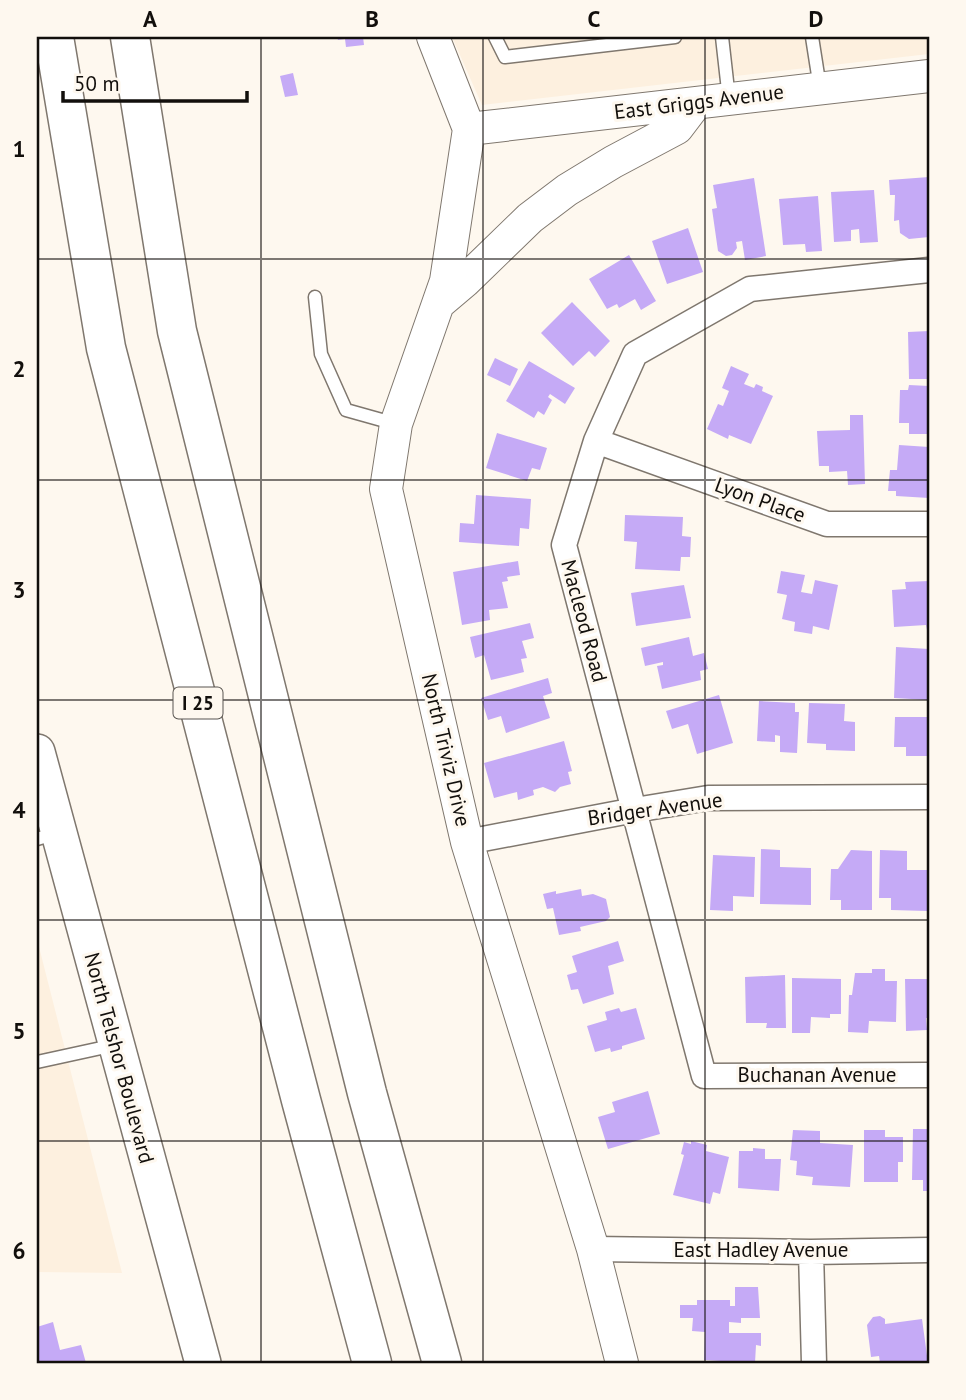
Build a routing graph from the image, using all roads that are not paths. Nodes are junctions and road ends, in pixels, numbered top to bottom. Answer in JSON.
{"nodes":[{"id":1,"x":54,"y":37,"type":"edge"},
{"id":2,"x":433,"y":37,"type":"edge"},
{"id":3,"x":495,"y":37,"type":"edge"},
{"id":4,"x":675,"y":37,"type":"edge"},
{"id":5,"x":722,"y":37,"type":"edge"},
{"id":6,"x":812,"y":37,"type":"edge"},
{"id":7,"x":131,"y":43,"type":"edge"},
{"id":8,"x":929,"y":76,"type":"edge"},
{"id":9,"x":820,"y":89,"type":"junction"},
{"id":10,"x":729,"y":99,"type":"junction"},
{"id":11,"x":696,"y":103,"type":"junction"},
{"id":12,"x":469,"y":129,"type":"junction"},
{"id":13,"x":929,"y":270,"type":"edge"},
{"id":14,"x":315,"y":298,"type":"dead end"},
{"id":15,"x":439,"y":303,"type":"junction"},
{"id":16,"x":396,"y":424,"type":"junction"},
{"id":17,"x":596,"y":441,"type":"junction"},
{"id":18,"x":929,"y":524,"type":"edge"},
{"id":19,"x":37,"y":752,"type":"edge"},
{"id":20,"x":929,"y":797,"type":"edge"},
{"id":21,"x":635,"y":810,"type":"junction"},
{"id":22,"x":47,"y":836,"type":"edge"},
{"id":23,"x":467,"y":842,"type":"junction"},
{"id":24,"x":115,"y":1045,"type":"junction"},
{"id":25,"x":37,"y":1062,"type":"edge"},
{"id":26,"x":929,"y":1075,"type":"edge"},
{"id":27,"x":704,"y":1076,"type":"joint"},
{"id":28,"x":593,"y":1249,"type":"junction"},
{"id":29,"x":929,"y":1250,"type":"edge"},
{"id":30,"x":811,"y":1251,"type":"junction"},
{"id":31,"x":203,"y":1363,"type":"edge"},
{"id":32,"x":372,"y":1363,"type":"edge"},
{"id":33,"x":442,"y":1363,"type":"edge"},
{"id":34,"x":622,"y":1363,"type":"edge"},
{"id":35,"x":814,"y":1363,"type":"edge"}],
"edges":[{"from":1,"to":32,"type":"highway","number":"I 25"},
{"from":2,"to":12,"type":"street"},
{"from":3,"to":4,"type":"lane"},
{"from":5,"to":10,"type":"lane"},
{"from":6,"to":9,"type":"lane"},
{"from":7,"to":33,"type":"highway"},
{"from":8,"to":9,"type":"street","name":"East Griggs Avenue"},
{"from":9,"to":10,"type":"street","name":"East Griggs Avenue"},
{"from":10,"to":11,"type":"street","name":"East Griggs Avenue"},
{"from":11,"to":12,"type":"street","name":"East Griggs Avenue"},
{"from":11,"to":15,"type":"street"},
{"from":12,"to":15,"type":"street","name":"North Triviz Drive"},
{"from":13,"to":17,"type":"street","name":"Macleod Road"},
{"from":14,"to":16,"type":"lane"},
{"from":15,"to":16,"type":"street","name":"North Triviz Drive"},
{"from":16,"to":23,"type":"street","name":"North Triviz Drive"},
{"from":17,"to":18,"type":"street","name":"Lyon Place"},
{"from":17,"to":21,"type":"street","name":"Macleod Road"},
{"from":19,"to":22,"type":"main road","name":"North Telshor Boulevard"},
{"from":20,"to":21,"type":"street","name":"Bridger Avenue"},
{"from":21,"to":23,"type":"street","name":"Bridger Avenue"},
{"from":21,"to":27,"type":"street","name":"Macleod Road"},
{"from":22,"to":24,"type":"main road","name":"North Telshor Boulevard"},
{"from":23,"to":28,"type":"street","name":"North Triviz Drive"},
{"from":24,"to":25,"type":"lane"},
{"from":24,"to":31,"type":"main road","name":"North Telshor Boulevard"},
{"from":26,"to":27,"type":"street","name":"Buchanan Avenue"},
{"from":28,"to":30,"type":"street","name":"East Hadley Avenue"},
{"from":28,"to":34,"type":"street","name":"North Triviz Drive"},
{"from":29,"to":30,"type":"street","name":"East Hadley Avenue"},
{"from":30,"to":35,"type":"street"}]}
